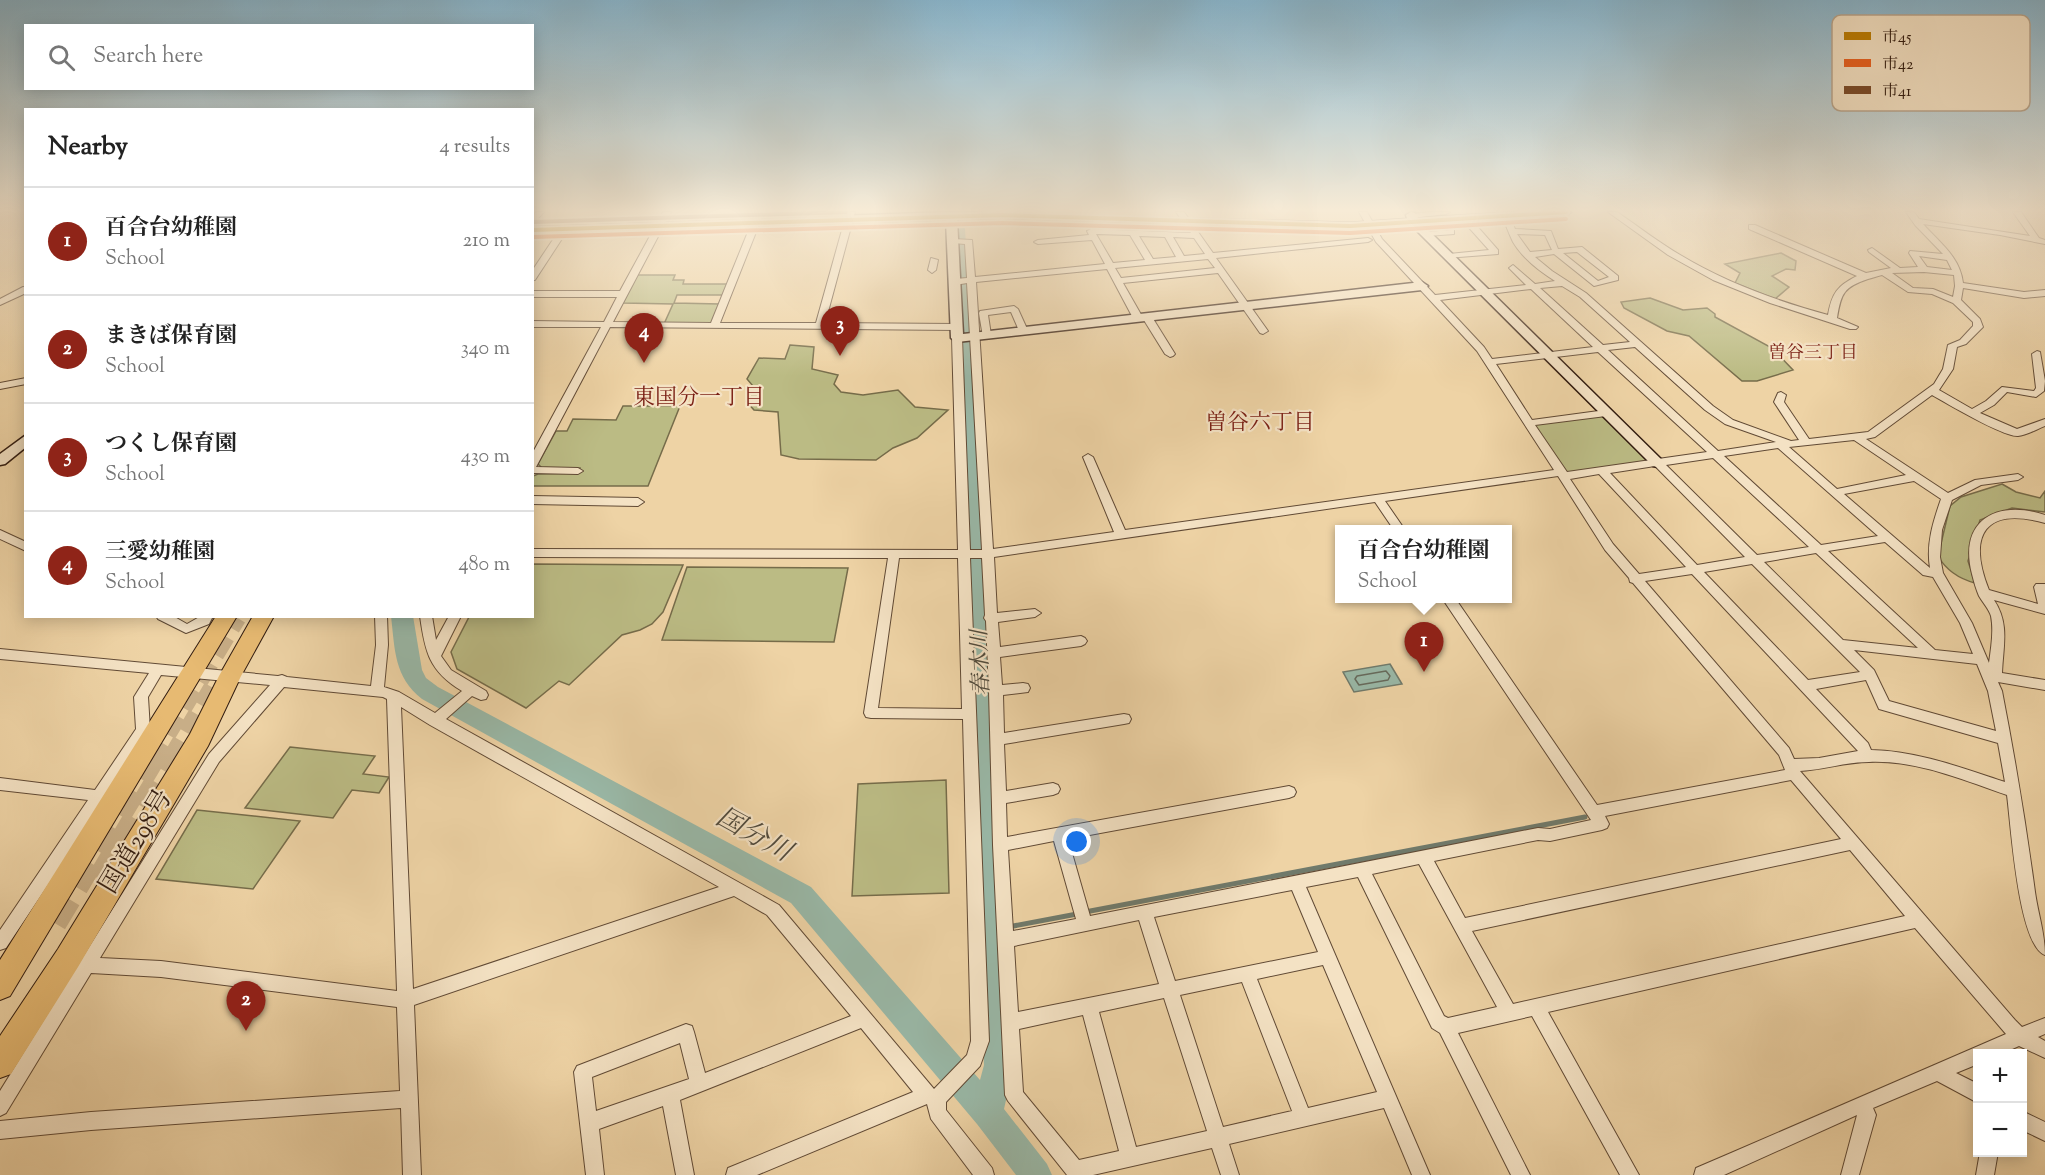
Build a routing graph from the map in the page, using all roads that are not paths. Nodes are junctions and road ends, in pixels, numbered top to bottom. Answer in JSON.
{"nodes":[{"id":1,"x":638,"y":267,"type":"edge"},
{"id":2,"x":738,"y":267,"type":"edge"},
{"id":3,"x":836,"y":267,"type":"edge"},
{"id":4,"x":933,"y":267,"type":"edge"},
{"id":5,"x":957,"y":267,"type":"edge"},
{"id":6,"x":970,"y":267,"type":"edge"},
{"id":7,"x":1110,"y":267,"type":"joint"},
{"id":8,"x":1218,"y":267,"type":"edge"},
{"id":9,"x":1404,"y":267,"type":"edge"},
{"id":10,"x":1460,"y":267,"type":"edge"},
{"id":11,"x":1543,"y":267,"type":"edge"},
{"id":12,"x":1576,"y":267,"type":"edge"},
{"id":13,"x":1601,"y":267,"type":"edge"},
{"id":14,"x":1695,"y":267,"type":"edge"},
{"id":15,"x":1844,"y":267,"type":"edge"},
{"id":16,"x":1894,"y":267,"type":"edge"},
{"id":17,"x":1922,"y":267,"type":"edge"},
{"id":18,"x":1955,"y":267,"type":"edge"},
{"id":19,"x":1514,"y":268,"type":"dead end"},
{"id":20,"x":1897,"y":269,"type":"junction"},
{"id":21,"x":932,"y":270,"type":"dead end"},
{"id":22,"x":1220,"y":270,"type":"junction"},
{"id":23,"x":1924,"y":270,"type":"junction"},
{"id":24,"x":1884,"y":272,"type":"junction"},
{"id":25,"x":1958,"y":273,"type":"junction"},
{"id":26,"x":1867,"y":277,"type":"junction"},
{"id":27,"x":970,"y":281,"type":"junction"},
{"id":28,"x":1118,"y":281,"type":"junction"},
{"id":29,"x":956,"y":282,"type":"junction"},
{"id":30,"x":1563,"y":283,"type":"junction"},
{"id":31,"x":1961,"y":285,"type":"junction"},
{"id":32,"x":1422,"y":286,"type":"junction"},
{"id":33,"x":1535,"y":287,"type":"junction"},
{"id":34,"x":24,"y":290,"type":"edge"},
{"id":35,"x":1485,"y":292,"type":"junction"},
{"id":36,"x":2045,"y":293,"type":"edge"},
{"id":37,"x":534,"y":294,"type":"edge"},
{"id":38,"x":624,"y":294,"type":"junction"},
{"id":39,"x":2031,"y":295,"type":"junction"},
{"id":40,"x":1434,"y":298,"type":"junction"},
{"id":41,"x":1956,"y":301,"type":"junction"},
{"id":42,"x":0,"y":302,"type":"edge"},
{"id":43,"x":2045,"y":303,"type":"edge"},
{"id":44,"x":1246,"y":306,"type":"junction"},
{"id":45,"x":1143,"y":317,"type":"junction"},
{"id":46,"x":1832,"y":319,"type":"junction"},
{"id":47,"x":534,"y":324,"type":"edge"},
{"id":48,"x":609,"y":325,"type":"junction"},
{"id":49,"x":714,"y":326,"type":"junction"},
{"id":50,"x":819,"y":327,"type":"junction"},
{"id":51,"x":1853,"y":327,"type":"dead end"},
{"id":52,"x":1023,"y":331,"type":"junction"},
{"id":53,"x":1263,"y":331,"type":"dead end"},
{"id":54,"x":968,"y":335,"type":"junction"},
{"id":55,"x":1637,"y":344,"type":"junction"},
{"id":56,"x":1601,"y":348,"type":"junction"},
{"id":57,"x":1170,"y":354,"type":"dead end"},
{"id":58,"x":2037,"y":354,"type":"dead end"},
{"id":59,"x":1548,"y":355,"type":"junction"},
{"id":60,"x":1490,"y":362,"type":"junction"},
{"id":61,"x":24,"y":381,"type":"edge"},
{"id":62,"x":0,"y":386,"type":"edge"},
{"id":63,"x":1933,"y":391,"type":"junction"},
{"id":64,"x":1781,"y":395,"type":"dead end"},
{"id":65,"x":1606,"y":412,"type":"junction"},
{"id":66,"x":1973,"y":412,"type":"junction"},
{"id":67,"x":2045,"y":422,"type":"edge"},
{"id":68,"x":1529,"y":423,"type":"junction"},
{"id":69,"x":1857,"y":437,"type":"junction"},
{"id":70,"x":534,"y":440,"type":"edge"},
{"id":71,"x":546,"y":440,"type":"junction"},
{"id":72,"x":24,"y":441,"type":"edge"},
{"id":73,"x":1807,"y":443,"type":"junction"},
{"id":74,"x":1786,"y":445,"type":"junction"},
{"id":75,"x":1717,"y":455,"type":"junction"},
{"id":76,"x":1088,"y":457,"type":"dead end"},
{"id":77,"x":0,"y":461,"type":"edge"},
{"id":78,"x":534,"y":461,"type":"edge"},
{"id":79,"x":1658,"y":463,"type":"junction"},
{"id":80,"x":534,"y":470,"type":"edge"},
{"id":81,"x":578,"y":471,"type":"dead end"},
{"id":82,"x":1602,"y":471,"type":"junction"},
{"id":83,"x":1563,"y":474,"type":"junction"},
{"id":84,"x":1917,"y":477,"type":"junction"},
{"id":85,"x":2018,"y":477,"type":"dead end"},
{"id":86,"x":1834,"y":493,"type":"junction"},
{"id":87,"x":1378,"y":498,"type":"junction"},
{"id":88,"x":1947,"y":498,"type":"junction"},
{"id":89,"x":534,"y":500,"type":"edge"},
{"id":90,"x":638,"y":502,"type":"dead end"},
{"id":91,"x":2045,"y":519,"type":"edge"},
{"id":92,"x":1397,"y":525,"type":"edge"},
{"id":93,"x":0,"y":534,"type":"edge"},
{"id":94,"x":1121,"y":534,"type":"junction"},
{"id":95,"x":1887,"y":538,"type":"junction"},
{"id":96,"x":24,"y":546,"type":"edge"},
{"id":97,"x":1818,"y":549,"type":"junction"},
{"id":98,"x":534,"y":553,"type":"edge"},
{"id":99,"x":987,"y":554,"type":"junction"},
{"id":100,"x":894,"y":555,"type":"junction"},
{"id":101,"x":968,"y":555,"type":"junction"},
{"id":102,"x":1756,"y":559,"type":"junction"},
{"id":103,"x":1694,"y":569,"type":"junction"},
{"id":104,"x":1937,"y":573,"type":"junction"},
{"id":105,"x":1634,"y":579,"type":"junction"},
{"id":106,"x":2045,"y":588,"type":"edge"},
{"id":107,"x":1984,"y":593,"type":"junction"},
{"id":108,"x":1451,"y":603,"type":"edge"},
{"id":109,"x":2045,"y":609,"type":"edge"},
{"id":110,"x":1035,"y":613,"type":"dead end"},
{"id":111,"x":166,"y":618,"type":"edge"},
{"id":112,"x":206,"y":618,"type":"edge"},
{"id":113,"x":226,"y":618,"type":"edge"},
{"id":114,"x":263,"y":618,"type":"edge"},
{"id":115,"x":381,"y":618,"type":"edge"},
{"id":116,"x":426,"y":618,"type":"edge"},
{"id":117,"x":454,"y":618,"type":"edge"},
{"id":118,"x":990,"y":618,"type":"junction"},
{"id":119,"x":1081,"y":641,"type":"dead end"},
{"id":120,"x":1841,"y":644,"type":"junction"},
{"id":121,"x":1930,"y":652,"type":"junction"},
{"id":122,"x":993,"y":653,"type":"junction"},
{"id":123,"x":0,"y":654,"type":"edge"},
{"id":124,"x":434,"y":657,"type":"junction"},
{"id":125,"x":1981,"y":660,"type":"junction"},
{"id":126,"x":158,"y":669,"type":"junction"},
{"id":127,"x":193,"y":672,"type":"junction"},
{"id":128,"x":230,"y":675,"type":"junction"},
{"id":129,"x":1869,"y":675,"type":"junction"},
{"id":130,"x":1991,"y":677,"type":"junction"},
{"id":131,"x":282,"y":680,"type":"junction"},
{"id":132,"x":2045,"y":685,"type":"edge"},
{"id":133,"x":1804,"y":686,"type":"junction"},
{"id":134,"x":1023,"y":688,"type":"dead end"},
{"id":135,"x":377,"y":689,"type":"junction"},
{"id":136,"x":996,"y":691,"type":"junction"},
{"id":137,"x":394,"y":696,"type":"junction"},
{"id":138,"x":970,"y":714,"type":"junction"},
{"id":139,"x":438,"y":719,"type":"junction"},
{"id":140,"x":1124,"y":719,"type":"dead end"},
{"id":141,"x":2004,"y":739,"type":"junction"},
{"id":142,"x":997,"y":740,"type":"junction"},
{"id":143,"x":1867,"y":756,"type":"junction"},
{"id":144,"x":1792,"y":769,"type":"junction"},
{"id":145,"x":178,"y":776,"type":"junction"},
{"id":146,"x":0,"y":784,"type":"edge"},
{"id":147,"x":1053,"y":789,"type":"dead end"},
{"id":148,"x":2014,"y":791,"type":"junction"},
{"id":149,"x":1289,"y":792,"type":"dead end"},
{"id":150,"x":100,"y":796,"type":"junction"},
{"id":151,"x":998,"y":798,"type":"junction"},
{"id":152,"x":184,"y":808,"type":"junction"},
{"id":153,"x":1595,"y":812,"type":"junction"},
{"id":154,"x":104,"y":820,"type":"junction"},
{"id":155,"x":76,"y":832,"type":"junction"},
{"id":156,"x":1060,"y":836,"type":"junction"},
{"id":157,"x":1853,"y":843,"type":"junction"},
{"id":158,"x":1000,"y":845,"type":"junction"},
{"id":159,"x":1424,"y":858,"type":"junction"},
{"id":160,"x":1362,"y":870,"type":"junction"},
{"id":161,"x":1296,"y":882,"type":"junction"},
{"id":162,"x":735,"y":889,"type":"junction"},
{"id":163,"x":1144,"y":912,"type":"junction"},
{"id":164,"x":1083,"y":917,"type":"junction"},
{"id":165,"x":1919,"y":920,"type":"junction"},
{"id":166,"x":1460,"y":926,"type":"junction"},
{"id":167,"x":1005,"y":931,"type":"junction"},
{"id":168,"x":0,"y":943,"type":"edge"},
{"id":169,"x":2045,"y":948,"type":"edge"},
{"id":170,"x":1328,"y":957,"type":"junction"},
{"id":171,"x":89,"y":965,"type":"junction"},
{"id":172,"x":1247,"y":974,"type":"junction"},
{"id":173,"x":0,"y":987,"type":"edge"},
{"id":174,"x":1170,"y":990,"type":"junction"},
{"id":175,"x":404,"y":1000,"type":"junction"},
{"id":176,"x":1089,"y":1006,"type":"junction"},
{"id":177,"x":1536,"y":1006,"type":"junction"},
{"id":178,"x":1508,"y":1011,"type":"junction"},
{"id":179,"x":864,"y":1019,"type":"junction"},
{"id":180,"x":1011,"y":1022,"type":"junction"},
{"id":181,"x":2045,"y":1026,"type":"edge"},
{"id":182,"x":1446,"y":1027,"type":"junction"},
{"id":183,"x":2020,"y":1037,"type":"junction"},
{"id":184,"x":1991,"y":1049,"type":"edge"},
{"id":185,"x":2045,"y":1050,"type":"edge"},
{"id":186,"x":1973,"y":1057,"type":"edge"},
{"id":187,"x":0,"y":1063,"type":"edge"},
{"id":188,"x":1937,"y":1072,"type":"junction"},
{"id":189,"x":699,"y":1083,"type":"junction"},
{"id":190,"x":1973,"y":1092,"type":"edge"},
{"id":191,"x":670,"y":1095,"type":"junction"},
{"id":192,"x":932,"y":1097,"type":"junction"},
{"id":193,"x":1389,"y":1098,"type":"junction"},
{"id":194,"x":409,"y":1099,"type":"junction"},
{"id":195,"x":1862,"y":1106,"type":"junction"},
{"id":196,"x":0,"y":1107,"type":"edge"},
{"id":197,"x":1303,"y":1118,"type":"junction"},
{"id":198,"x":589,"y":1123,"type":"junction"},
{"id":199,"x":2027,"y":1123,"type":"edge"},
{"id":200,"x":0,"y":1130,"type":"edge"},
{"id":201,"x":2045,"y":1132,"type":"edge"},
{"id":202,"x":1218,"y":1137,"type":"junction"},
{"id":203,"x":1130,"y":1157,"type":"junction"},
{"id":204,"x":1988,"y":1157,"type":"edge"},
{"id":205,"x":1077,"y":1173,"type":"edge"},
{"id":206,"x":412,"y":1175,"type":"edge"},
{"id":207,"x":595,"y":1175,"type":"edge"},
{"id":208,"x":685,"y":1175,"type":"edge"},
{"id":209,"x":735,"y":1175,"type":"edge"},
{"id":210,"x":985,"y":1175,"type":"edge"},
{"id":211,"x":1230,"y":1175,"type":"edge"},
{"id":212,"x":1422,"y":1175,"type":"edge"},
{"id":213,"x":1521,"y":1175,"type":"edge"},
{"id":214,"x":1630,"y":1175,"type":"edge"},
{"id":215,"x":1703,"y":1175,"type":"edge"},
{"id":216,"x":1850,"y":1175,"type":"edge"},
{"id":217,"x":1985,"y":1175,"type":"edge"}],
"edges":[{"from":1,"to":38,"type":"street"},
{"from":2,"to":49,"type":"street"},
{"from":3,"to":50,"type":"street"},
{"from":4,"to":21,"type":"street"},
{"from":5,"to":29,"type":"main road"},
{"from":6,"to":27,"type":"street"},
{"from":7,"to":27,"type":"street"},
{"from":7,"to":28,"type":"street"},
{"from":8,"to":22,"type":"street"},
{"from":9,"to":32,"type":"street"},
{"from":10,"to":35,"type":"main road"},
{"from":11,"to":30,"type":"street"},
{"from":12,"to":13,"type":"street"},
{"from":14,"to":46,"type":"street"},
{"from":15,"to":26,"type":"street"},
{"from":16,"to":20,"type":"street"},
{"from":17,"to":23,"type":"street"},
{"from":18,"to":25,"type":"street"},
{"from":19,"to":33,"type":"street"},
{"from":20,"to":23,"type":"street"},
{"from":20,"to":24,"type":"street"},
{"from":22,"to":28,"type":"street"},
{"from":22,"to":44,"type":"street"},
{"from":23,"to":25,"type":"street"},
{"from":24,"to":26,"type":"street"},
{"from":24,"to":41,"type":"street"},
{"from":25,"to":31,"type":"street"},
{"from":26,"to":46,"type":"street"},
{"from":27,"to":29,"type":"street"},
{"from":27,"to":54,"type":"street"},
{"from":28,"to":45,"type":"street"},
{"from":29,"to":54,"type":"main road"},
{"from":30,"to":33,"type":"street"},
{"from":30,"to":55,"type":"street"},
{"from":31,"to":39,"type":"street"},
{"from":31,"to":41,"type":"street"},
{"from":32,"to":40,"type":"street"},
{"from":32,"to":44,"type":"main road"},
{"from":33,"to":35,"type":"street"},
{"from":33,"to":56,"type":"street"},
{"from":34,"to":42,"type":"street"},
{"from":35,"to":40,"type":"street"},
{"from":35,"to":59,"type":"main road"},
{"from":36,"to":39,"type":"street"},
{"from":37,"to":38,"type":"street"},
{"from":38,"to":48,"type":"street"},
{"from":39,"to":43,"type":"street"},
{"from":40,"to":60,"type":"street"},
{"from":41,"to":63,"type":"street"},
{"from":44,"to":45,"type":"main road"},
{"from":44,"to":53,"type":"street"},
{"from":45,"to":52,"type":"main road"},
{"from":45,"to":57,"type":"street"},
{"from":46,"to":51,"type":"street"},
{"from":47,"to":48,"type":"street"},
{"from":48,"to":49,"type":"street"},
{"from":48,"to":71,"type":"street"},
{"from":49,"to":50,"type":"street"},
{"from":50,"to":54,"type":"street"},
{"from":52,"to":54,"type":"main road"},
{"from":52,"to":54,"type":"street"},
{"from":54,"to":99,"type":"street"},
{"from":54,"to":101,"type":"street"},
{"from":55,"to":56,"type":"street"},
{"from":55,"to":74,"type":"street"},
{"from":56,"to":59,"type":"street"},
{"from":56,"to":75,"type":"street"},
{"from":58,"to":66,"type":"street"},
{"from":59,"to":60,"type":"street"},
{"from":59,"to":65,"type":"main road"},
{"from":60,"to":68,"type":"street"},
{"from":61,"to":62,"type":"street"},
{"from":63,"to":66,"type":"street"},
{"from":63,"to":69,"type":"street"},
{"from":64,"to":73,"type":"street"},
{"from":65,"to":68,"type":"street"},
{"from":65,"to":79,"type":"main road"},
{"from":66,"to":67,"type":"street"},
{"from":68,"to":83,"type":"street"},
{"from":69,"to":73,"type":"street"},
{"from":69,"to":84,"type":"street"},
{"from":70,"to":71,"type":"street"},
{"from":71,"to":78,"type":"street"},
{"from":72,"to":77,"type":"main road"},
{"from":73,"to":74,"type":"street"},
{"from":74,"to":75,"type":"street"},
{"from":74,"to":86,"type":"street"},
{"from":75,"to":79,"type":"street"},
{"from":75,"to":97,"type":"street"},
{"from":76,"to":94,"type":"street"},
{"from":79,"to":82,"type":"street"},
{"from":79,"to":102,"type":"street"},
{"from":80,"to":81,"type":"street"},
{"from":82,"to":83,"type":"street"},
{"from":82,"to":103,"type":"street"},
{"from":83,"to":87,"type":"street"},
{"from":83,"to":105,"type":"street"},
{"from":84,"to":86,"type":"street"},
{"from":84,"to":88,"type":"street"},
{"from":85,"to":88,"type":"street"},
{"from":86,"to":95,"type":"street"},
{"from":87,"to":92,"type":"street"},
{"from":87,"to":94,"type":"street"},
{"from":88,"to":104,"type":"street"},
{"from":89,"to":90,"type":"street"},
{"from":91,"to":107,"type":"street"},
{"from":93,"to":96,"type":"street"},
{"from":94,"to":99,"type":"street"},
{"from":95,"to":97,"type":"street"},
{"from":95,"to":104,"type":"street"},
{"from":97,"to":102,"type":"street"},
{"from":97,"to":121,"type":"street"},
{"from":98,"to":100,"type":"street"},
{"from":99,"to":101,"type":"street"},
{"from":99,"to":118,"type":"street"},
{"from":100,"to":101,"type":"street"},
{"from":100,"to":138,"type":"street"},
{"from":101,"to":138,"type":"street"},
{"from":102,"to":103,"type":"street"},
{"from":102,"to":120,"type":"street"},
{"from":103,"to":105,"type":"street"},
{"from":103,"to":133,"type":"street"},
{"from":104,"to":125,"type":"street"},
{"from":105,"to":144,"type":"street"},
{"from":106,"to":109,"type":"street"},
{"from":107,"to":109,"type":"street"},
{"from":107,"to":130,"type":"street"},
{"from":108,"to":153,"type":"street"},
{"from":110,"to":118,"type":"street"},
{"from":111,"to":112,"type":"street"},
{"from":113,"to":127,"type":"highway","name":"国道298号"},
{"from":114,"to":128,"type":"highway","name":"国道298号"},
{"from":115,"to":135,"type":"street"},
{"from":116,"to":124,"type":"street"},
{"from":117,"to":124,"type":"street"},
{"from":118,"to":122,"type":"street"},
{"from":119,"to":122,"type":"street"},
{"from":120,"to":121,"type":"street"},
{"from":120,"to":129,"type":"street"},
{"from":121,"to":125,"type":"street"},
{"from":122,"to":136,"type":"street"},
{"from":123,"to":126,"type":"street"},
{"from":124,"to":139,"type":"street"},
{"from":125,"to":130,"type":"street"},
{"from":126,"to":127,"type":"street"},
{"from":126,"to":150,"type":"street"},
{"from":127,"to":128,"type":"street"},
{"from":127,"to":154,"type":"highway","name":"国道298号"},
{"from":128,"to":131,"type":"street"},
{"from":128,"to":145,"type":"highway","name":"国道298号"},
{"from":129,"to":133,"type":"street"},
{"from":129,"to":141,"type":"street"},
{"from":130,"to":132,"type":"street"},
{"from":130,"to":141,"type":"street"},
{"from":131,"to":135,"type":"street"},
{"from":131,"to":152,"type":"street"},
{"from":133,"to":143,"type":"street"},
{"from":134,"to":136,"type":"street"},
{"from":135,"to":137,"type":"street"},
{"from":136,"to":142,"type":"street"},
{"from":137,"to":139,"type":"street"},
{"from":137,"to":175,"type":"street"},
{"from":138,"to":192,"type":"street"},
{"from":139,"to":162,"type":"street"},
{"from":140,"to":142,"type":"street"},
{"from":141,"to":148,"type":"street"},
{"from":142,"to":151,"type":"street"},
{"from":143,"to":144,"type":"street"},
{"from":143,"to":148,"type":"street"},
{"from":144,"to":153,"type":"street"},
{"from":144,"to":157,"type":"street"},
{"from":145,"to":152,"type":"street"},
{"from":145,"to":187,"type":"highway","name":"国道298号"},
{"from":146,"to":150,"type":"street"},
{"from":147,"to":151,"type":"street"},
{"from":148,"to":169,"type":"street"},
{"from":149,"to":156,"type":"street"},
{"from":150,"to":155,"type":"street"},
{"from":151,"to":158,"type":"street"},
{"from":152,"to":171,"type":"street"},
{"from":153,"to":159,"type":"street"},
{"from":154,"to":155,"type":"street"},
{"from":154,"to":173,"type":"highway","name":"国道298号"},
{"from":155,"to":168,"type":"street"},
{"from":156,"to":158,"type":"street"},
{"from":156,"to":164,"type":"street"},
{"from":157,"to":165,"type":"street"},
{"from":157,"to":166,"type":"street"},
{"from":158,"to":167,"type":"street"},
{"from":159,"to":160,"type":"street"},
{"from":159,"to":166,"type":"street"},
{"from":160,"to":161,"type":"street"},
{"from":160,"to":182,"type":"street"},
{"from":161,"to":163,"type":"street"},
{"from":161,"to":170,"type":"street"},
{"from":162,"to":175,"type":"street"},
{"from":162,"to":179,"type":"street"},
{"from":163,"to":164,"type":"street"},
{"from":163,"to":174,"type":"street"},
{"from":164,"to":167,"type":"street"},
{"from":165,"to":177,"type":"street"},
{"from":165,"to":183,"type":"street"},
{"from":166,"to":178,"type":"street"},
{"from":167,"to":180,"type":"street"},
{"from":170,"to":172,"type":"street"},
{"from":170,"to":193,"type":"street"},
{"from":171,"to":175,"type":"street"},
{"from":171,"to":196,"type":"street"},
{"from":172,"to":174,"type":"street"},
{"from":172,"to":197,"type":"street"},
{"from":174,"to":176,"type":"street"},
{"from":174,"to":202,"type":"street"},
{"from":175,"to":194,"type":"street"},
{"from":176,"to":180,"type":"street"},
{"from":176,"to":203,"type":"street"},
{"from":177,"to":178,"type":"street"},
{"from":177,"to":214,"type":"street"},
{"from":178,"to":182,"type":"street"},
{"from":179,"to":189,"type":"street"},
{"from":179,"to":192,"type":"street"},
{"from":180,"to":205,"type":"street"},
{"from":181,"to":183,"type":"street"},
{"from":182,"to":213,"type":"street"},
{"from":183,"to":184,"type":"street"},
{"from":183,"to":185,"type":"street"},
{"from":186,"to":188,"type":"street"},
{"from":188,"to":190,"type":"street"},
{"from":188,"to":195,"type":"street"},
{"from":189,"to":191,"type":"street"},
{"from":189,"to":198,"type":"street"},
{"from":191,"to":198,"type":"street"},
{"from":191,"to":208,"type":"street"},
{"from":192,"to":209,"type":"street"},
{"from":192,"to":210,"type":"street"},
{"from":193,"to":197,"type":"street"},
{"from":193,"to":212,"type":"street"},
{"from":194,"to":200,"type":"street"},
{"from":194,"to":206,"type":"street"},
{"from":195,"to":215,"type":"street"},
{"from":195,"to":216,"type":"street"},
{"from":197,"to":202,"type":"street"},
{"from":198,"to":207,"type":"street"},
{"from":199,"to":201,"type":"street"},
{"from":202,"to":203,"type":"street"},
{"from":202,"to":211,"type":"street"},
{"from":203,"to":205,"type":"street"},
{"from":204,"to":217,"type":"street"}]}
